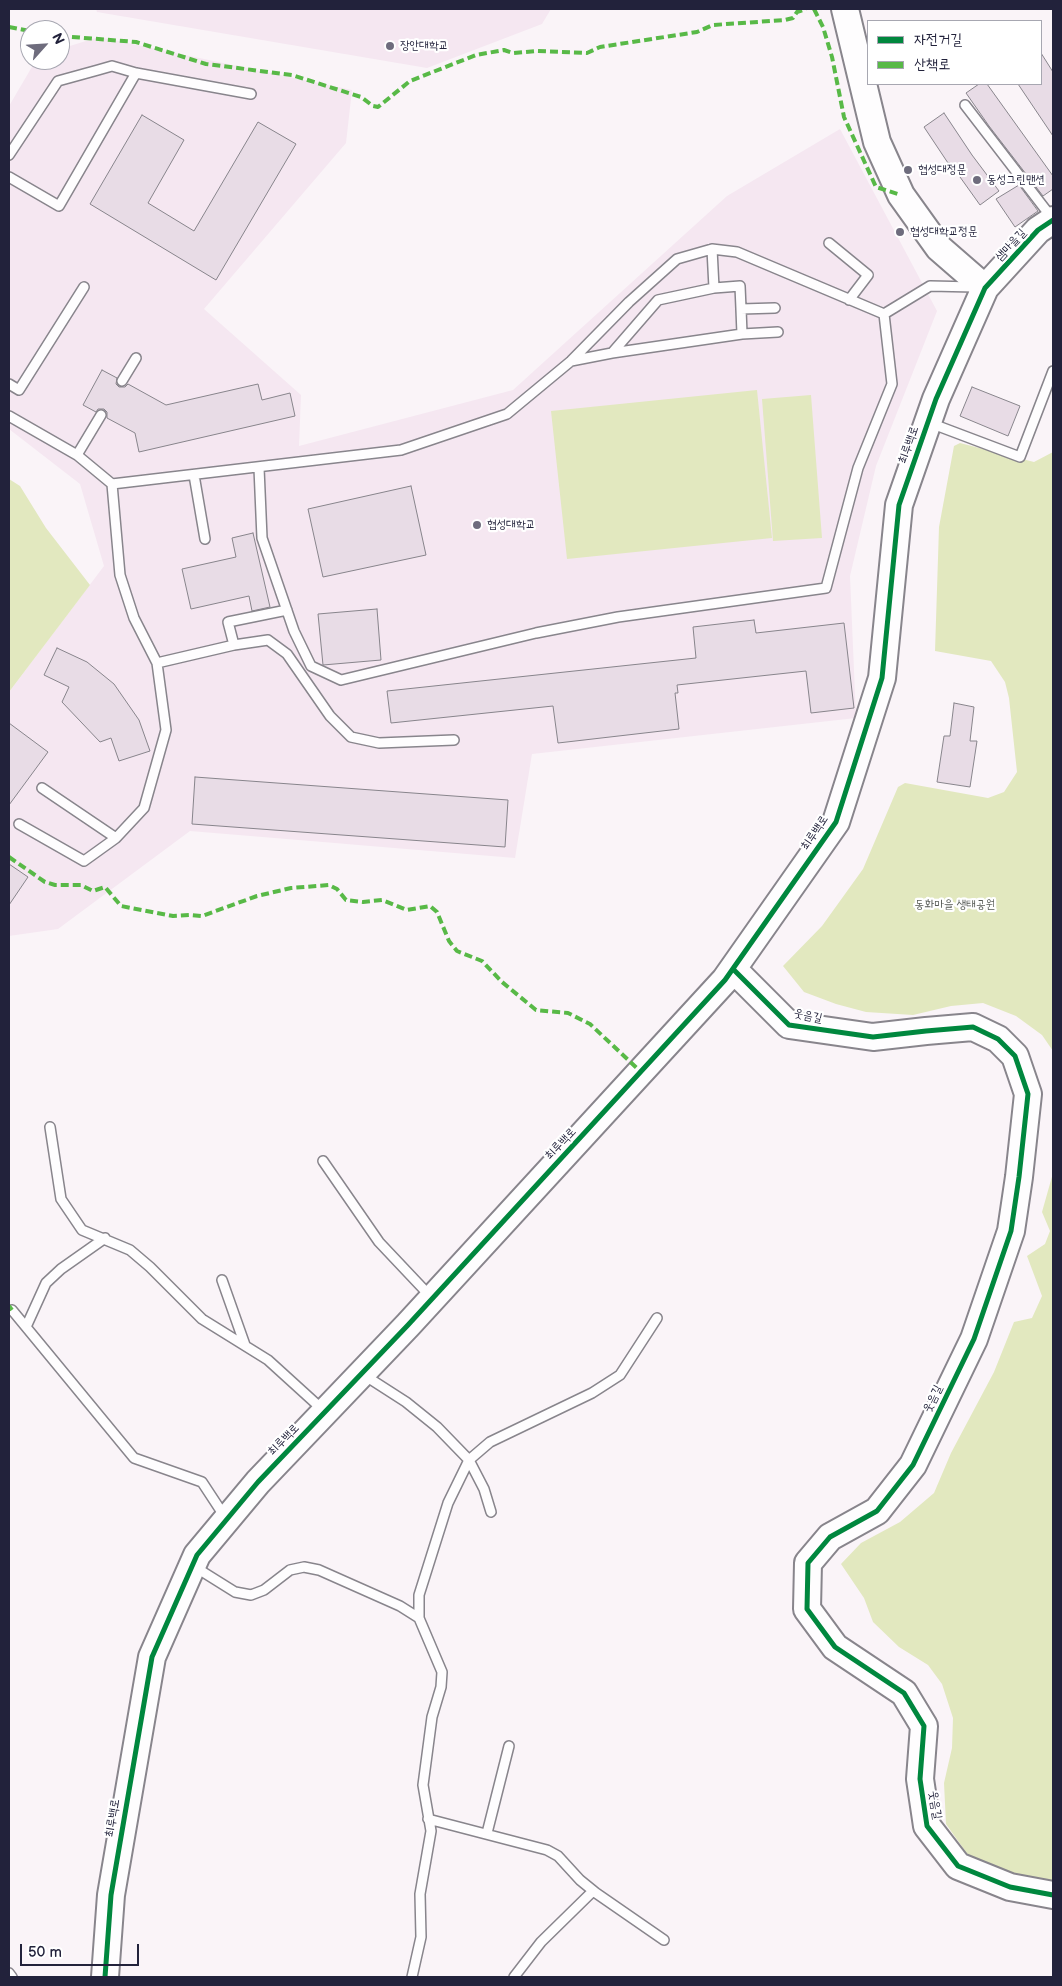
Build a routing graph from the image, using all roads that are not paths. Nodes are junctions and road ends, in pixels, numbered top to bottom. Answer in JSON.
{"nodes":[{"id":1,"x":845,"y":9,"type":"edge"},
{"id":2,"x":136,"y":73,"type":"junction"},
{"id":3,"x":251,"y":94,"type":"dead end"},
{"id":4,"x":965,"y":105,"type":"dead end"},
{"id":5,"x":9,"y":155,"type":"edge"},
{"id":6,"x":9,"y":177,"type":"edge"},
{"id":7,"x":1053,"y":219,"type":"edge"},
{"id":8,"x":829,"y":243,"type":"dead end"},
{"id":9,"x":712,"y":249,"type":"junction"},
{"id":10,"x":84,"y":287,"type":"dead end"},
{"id":11,"x":714,"y":288,"type":"junction"},
{"id":12,"x":985,"y":288,"type":"junction"},
{"id":13,"x":849,"y":300,"type":"junction"},
{"id":14,"x":775,"y":308,"type":"dead end"},
{"id":15,"x":741,"y":309,"type":"junction"},
{"id":16,"x":884,"y":314,"type":"junction"},
{"id":17,"x":778,"y":332,"type":"dead end"},
{"id":18,"x":742,"y":334,"type":"junction"},
{"id":19,"x":612,"y":353,"type":"junction"},
{"id":20,"x":136,"y":358,"type":"dead end"},
{"id":21,"x":571,"y":361,"type":"junction"},
{"id":22,"x":1053,"y":371,"type":"edge"},
{"id":23,"x":122,"y":381,"type":"dead end"},
{"id":24,"x":9,"y":384,"type":"edge"},
{"id":25,"x":101,"y":414,"type":"dead end"},
{"id":26,"x":9,"y":416,"type":"edge"},
{"id":27,"x":928,"y":422,"type":"junction"},
{"id":28,"x":77,"y":455,"type":"junction"},
{"id":29,"x":259,"y":468,"type":"junction"},
{"id":30,"x":194,"y":475,"type":"junction"},
{"id":31,"x":112,"y":484,"type":"junction"},
{"id":32,"x":205,"y":539,"type":"dead end"},
{"id":33,"x":286,"y":610,"type":"junction"},
{"id":34,"x":234,"y":645,"type":"junction"},
{"id":35,"x":157,"y":663,"type":"junction"},
{"id":36,"x":454,"y":740,"type":"dead end"},
{"id":37,"x":42,"y":788,"type":"dead end"},
{"id":38,"x":19,"y":824,"type":"dead end"},
{"id":39,"x":116,"y":838,"type":"junction"},
{"id":40,"x":733,"y":969,"type":"junction"},
{"id":41,"x":50,"y":1127,"type":"dead end"},
{"id":42,"x":324,"y":1161,"type":"dead end"},
{"id":43,"x":105,"y":1238,"type":"junction"},
{"id":44,"x":222,"y":1280,"type":"dead end"},
{"id":45,"x":432,"y":1298,"type":"junction"},
{"id":46,"x":12,"y":1310,"type":"dead end"},
{"id":47,"x":657,"y":1318,"type":"dead end"},
{"id":48,"x":26,"y":1326,"type":"junction"},
{"id":49,"x":245,"y":1346,"type":"junction"},
{"id":50,"x":362,"y":1374,"type":"junction"},
{"id":51,"x":325,"y":1412,"type":"junction"},
{"id":52,"x":469,"y":1460,"type":"junction"},
{"id":53,"x":491,"y":1512,"type":"dead end"},
{"id":54,"x":227,"y":1520,"type":"junction"},
{"id":55,"x":192,"y":1566,"type":"junction"},
{"id":56,"x":419,"y":1618,"type":"junction"},
{"id":57,"x":509,"y":1746,"type":"dead end"},
{"id":58,"x":428,"y":1819,"type":"junction"},
{"id":59,"x":487,"y":1834,"type":"junction"},
{"id":60,"x":593,"y":1891,"type":"junction"},
{"id":61,"x":1053,"y":1895,"type":"edge"},
{"id":62,"x":664,"y":1940,"type":"dead end"},
{"id":63,"x":9,"y":1973,"type":"edge"},
{"id":64,"x":12,"y":1977,"type":"edge"},
{"id":65,"x":105,"y":1977,"type":"edge"},
{"id":66,"x":412,"y":1977,"type":"edge"},
{"id":67,"x":514,"y":1977,"type":"edge"}],
"edges":[{"from":1,"to":12,"type":"street"},
{"from":2,"to":3,"type":"lane"},
{"from":2,"to":5,"type":"lane"},
{"from":2,"to":6,"type":"lane"},
{"from":4,"to":7,"type":"lane","name":"샘마을길"},
{"from":7,"to":12,"type":"street","name":"샘마을길"},
{"from":8,"to":13,"type":"lane"},
{"from":9,"to":11,"type":"lane"},
{"from":9,"to":13,"type":"lane"},
{"from":9,"to":21,"type":"lane"},
{"from":10,"to":24,"type":"lane"},
{"from":11,"to":15,"type":"lane"},
{"from":11,"to":19,"type":"lane"},
{"from":12,"to":16,"type":"lane"},
{"from":12,"to":27,"type":"street","name":"최루백로"},
{"from":13,"to":16,"type":"lane"},
{"from":14,"to":15,"type":"lane"},
{"from":15,"to":18,"type":"lane"},
{"from":16,"to":33,"type":"lane"},
{"from":17,"to":18,"type":"lane"},
{"from":18,"to":19,"type":"lane"},
{"from":19,"to":21,"type":"lane"},
{"from":20,"to":23,"type":"lane"},
{"from":21,"to":29,"type":"lane"},
{"from":22,"to":27,"type":"lane"},
{"from":25,"to":28,"type":"lane"},
{"from":26,"to":28,"type":"lane"},
{"from":27,"to":40,"type":"street","name":"최루백로"},
{"from":28,"to":31,"type":"lane"},
{"from":29,"to":30,"type":"lane"},
{"from":29,"to":33,"type":"lane"},
{"from":30,"to":31,"type":"lane"},
{"from":30,"to":32,"type":"lane"},
{"from":31,"to":35,"type":"lane"},
{"from":33,"to":34,"type":"lane"},
{"from":34,"to":35,"type":"lane"},
{"from":34,"to":36,"type":"lane"},
{"from":35,"to":39,"type":"lane"},
{"from":37,"to":39,"type":"lane"},
{"from":38,"to":39,"type":"lane"},
{"from":40,"to":45,"type":"street","name":"최루백로"},
{"from":40,"to":61,"type":"street","name":"웃음길"},
{"from":41,"to":43,"type":"lane"},
{"from":42,"to":45,"type":"lane"},
{"from":43,"to":48,"type":"lane"},
{"from":43,"to":49,"type":"lane"},
{"from":44,"to":49,"type":"lane"},
{"from":45,"to":50,"type":"street","name":"최루백로"},
{"from":46,"to":48,"type":"lane"},
{"from":47,"to":52,"type":"lane"},
{"from":48,"to":54,"type":"lane"},
{"from":49,"to":51,"type":"lane"},
{"from":50,"to":51,"type":"street","name":"최루백로"},
{"from":50,"to":52,"type":"lane"},
{"from":51,"to":54,"type":"street","name":"최루백로"},
{"from":52,"to":53,"type":"lane"},
{"from":52,"to":56,"type":"lane"},
{"from":54,"to":55,"type":"street","name":"최루백로"},
{"from":55,"to":56,"type":"lane"},
{"from":55,"to":65,"type":"street","name":"최루백로"},
{"from":56,"to":58,"type":"lane"},
{"from":57,"to":59,"type":"lane"},
{"from":58,"to":59,"type":"lane"},
{"from":58,"to":66,"type":"lane"},
{"from":59,"to":60,"type":"lane"},
{"from":60,"to":62,"type":"lane"},
{"from":60,"to":67,"type":"lane"},
{"from":63,"to":64,"type":"lane"}]}
